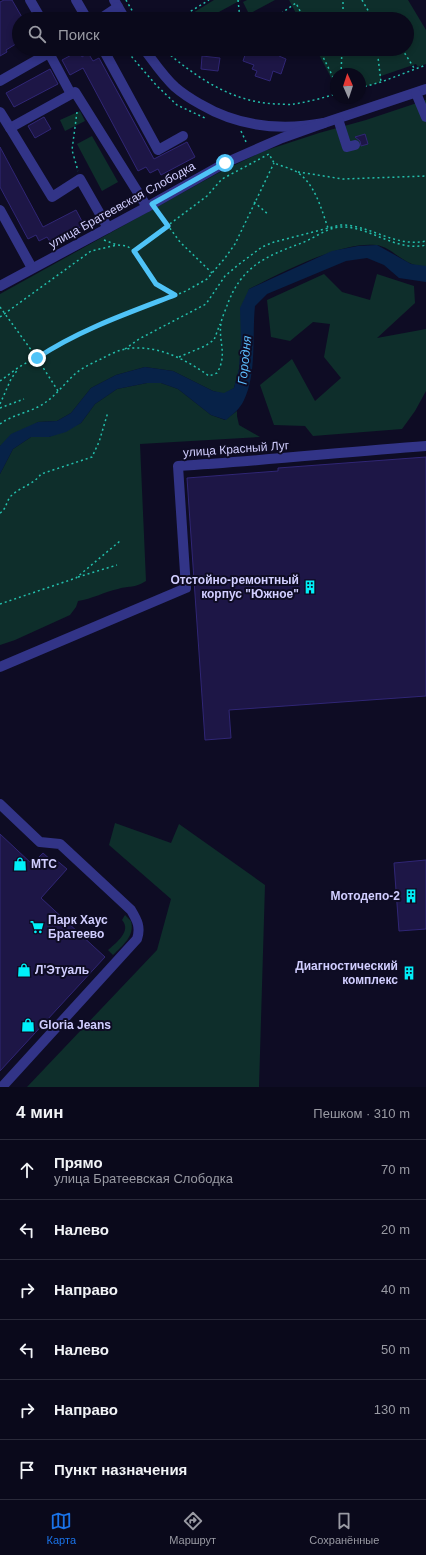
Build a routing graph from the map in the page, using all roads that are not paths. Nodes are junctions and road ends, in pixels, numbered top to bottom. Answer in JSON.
{"nodes":[{"id":1,"x":30,"y":0,"type":"edge"},
{"id":2,"x":76,"y":0,"type":"edge"},
{"id":3,"x":116,"y":4,"type":"edge"},
{"id":4,"x":37,"y":12,"type":"edge"},
{"id":5,"x":83,"y":12,"type":"edge"},
{"id":6,"x":107,"y":12,"type":"edge"},
{"id":7,"x":42,"y":56,"type":"edge"},
{"id":8,"x":54,"y":56,"type":"edge"},
{"id":9,"x":107,"y":56,"type":"edge"},
{"id":10,"x":149,"y":56,"type":"edge"},
{"id":11,"x":0,"y":81,"type":"edge"},
{"id":12,"x":426,"y":89,"type":"edge"},
{"id":13,"x":416,"y":92,"type":"junction"},
{"id":14,"x":75,"y":96,"type":"junction"},
{"id":15,"x":0,"y":112,"type":"edge"},
{"id":16,"x":426,"y":117,"type":"edge"},
{"id":17,"x":338,"y":119,"type":"junction"},
{"id":18,"x":324,"y":123,"type":"junction"},
{"id":19,"x":10,"y":128,"type":"junction"},
{"id":20,"x":183,"y":136,"type":"dead end"},
{"id":21,"x":355,"y":145,"type":"dead end"},
{"id":22,"x":150,"y":205,"type":"junction"},
{"id":23,"x":0,"y":210,"type":"edge"},
{"id":24,"x":108,"y":228,"type":"junction"},
{"id":25,"x":32,"y":268,"type":"junction"},
{"id":26,"x":0,"y":286,"type":"edge"},
{"id":27,"x":426,"y":446,"type":"edge"},
{"id":28,"x":0,"y":667,"type":"edge"},
{"id":29,"x":0,"y":804,"type":"edge"},
{"id":30,"x":2,"y":1087,"type":"edge"}],
"edges":[{"from":1,"to":4,"type":"street"},
{"from":2,"to":5,"type":"street"},
{"from":3,"to":6,"type":"street"},
{"from":7,"to":11,"type":"street"},
{"from":8,"to":14,"type":"street"},
{"from":9,"to":20,"type":"street"},
{"from":10,"to":18,"type":"street"},
{"from":12,"to":13,"type":"street"},
{"from":13,"to":16,"type":"street"},
{"from":13,"to":17,"type":"street"},
{"from":14,"to":19,"type":"street"},
{"from":14,"to":22,"type":"street"},
{"from":15,"to":19,"type":"street"},
{"from":17,"to":18,"type":"street"},
{"from":17,"to":21,"type":"street"},
{"from":18,"to":22,"type":"street","name":"улица Братеевская Слободка"},
{"from":19,"to":24,"type":"street"},
{"from":22,"to":24,"type":"street","name":"улица Братеевская Слободка"},
{"from":23,"to":25,"type":"street"},
{"from":24,"to":25,"type":"street","name":"улица Братеевская Слободка"},
{"from":25,"to":26,"type":"street","name":"улица Братеевская Слободка"},
{"from":27,"to":28,"type":"street","name":"улица Красный Луг"},
{"from":29,"to":30,"type":"street"}]}
